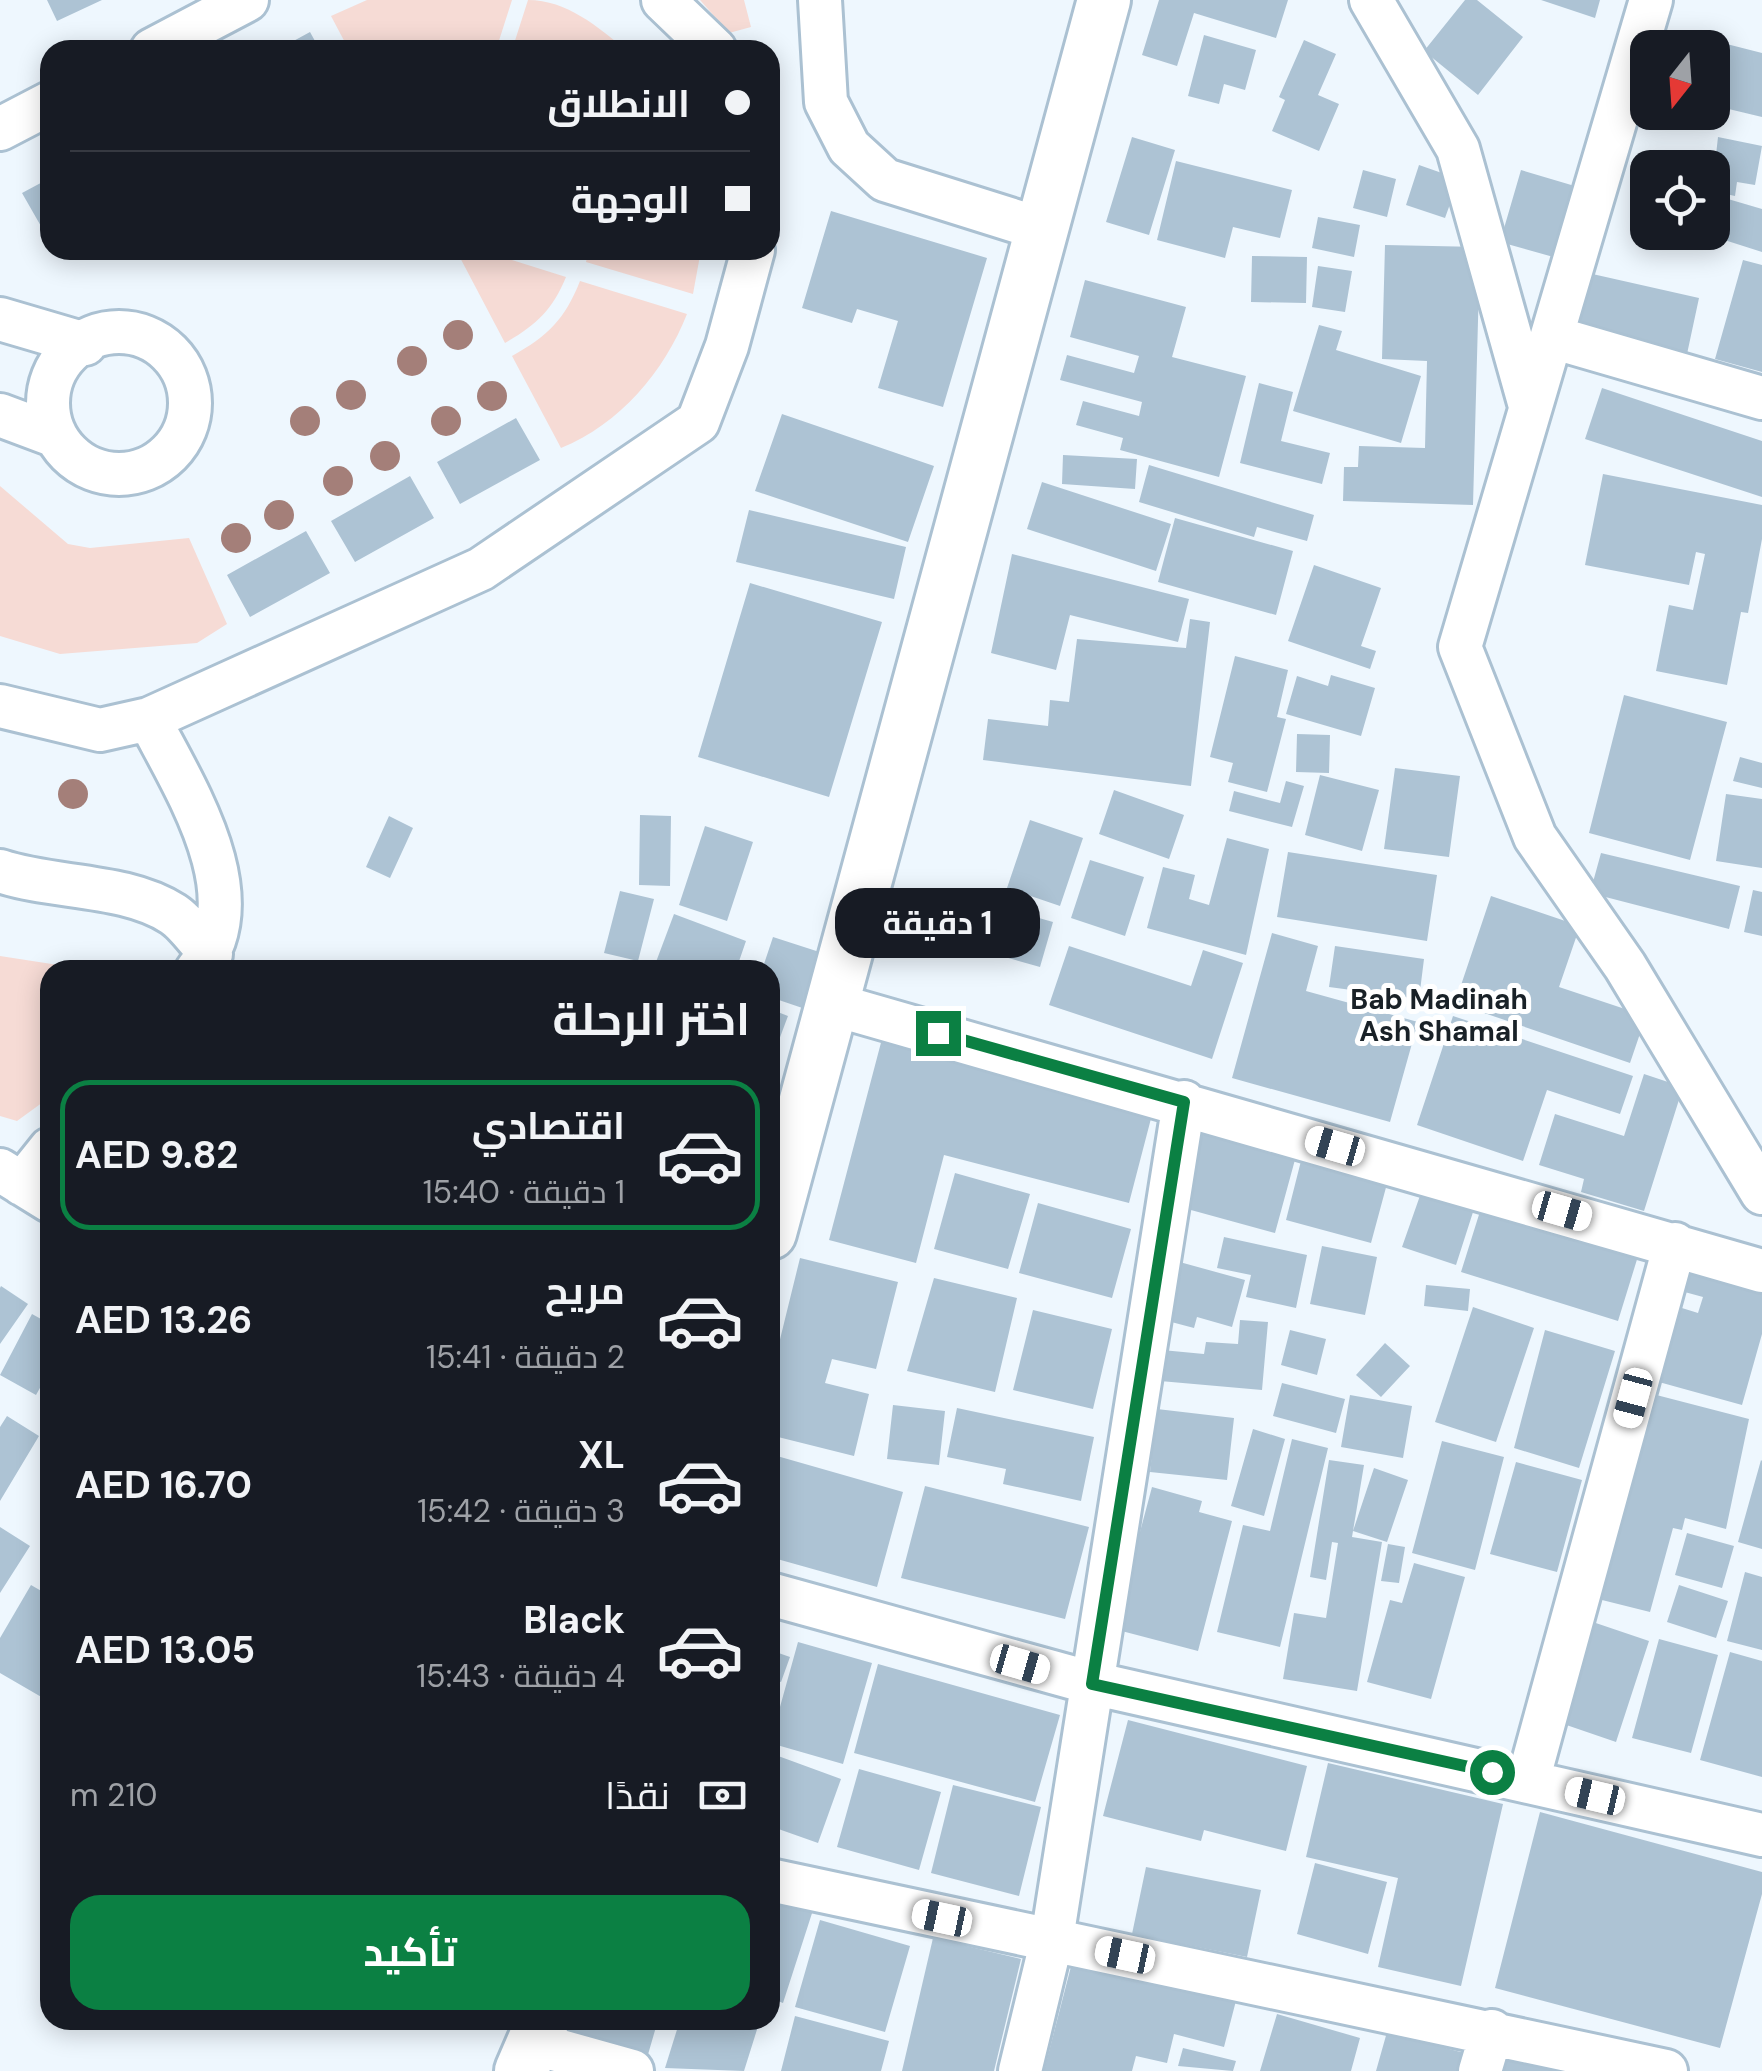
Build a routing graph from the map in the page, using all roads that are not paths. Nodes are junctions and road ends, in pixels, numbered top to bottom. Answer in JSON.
{"nodes":[{"id":1,"x":248,"y":0,"type":"edge"},
{"id":2,"x":663,"y":0,"type":"edge"},
{"id":3,"x":820,"y":0,"type":"edge"},
{"id":4,"x":1104,"y":0,"type":"edge"},
{"id":5,"x":1370,"y":0,"type":"edge"},
{"id":6,"x":1652,"y":0,"type":"edge"},
{"id":7,"x":171,"y":40,"type":"edge"},
{"id":8,"x":705,"y":40,"type":"edge"},
{"id":9,"x":40,"y":108,"type":"edge"},
{"id":10,"x":0,"y":130,"type":"edge"},
{"id":11,"x":1041,"y":229,"type":"junction"},
{"id":12,"x":751,"y":260,"type":"edge"},
{"id":13,"x":0,"y":319,"type":"edge"},
{"id":14,"x":1552,"y":338,"type":"junction"},
{"id":15,"x":84,"y":344,"type":"junction"},
{"id":16,"x":1762,"y":398,"type":"edge"},
{"id":17,"x":1530,"y":406,"type":"junction"},
{"id":18,"x":0,"y":415,"type":"edge"},
{"id":19,"x":56,"y":436,"type":"junction"},
{"id":20,"x":0,"y":706,"type":"edge"},
{"id":21,"x":149,"y":720,"type":"junction"},
{"id":22,"x":0,"y":871,"type":"edge"},
{"id":23,"x":203,"y":960,"type":"edge"},
{"id":24,"x":204,"y":960,"type":"edge"},
{"id":25,"x":832,"y":1004,"type":"junction"},
{"id":26,"x":1184,"y":1102,"type":"junction"},
{"id":27,"x":40,"y":1163,"type":"edge"},
{"id":28,"x":24,"y":1185,"type":"edge"},
{"id":29,"x":1762,"y":1194,"type":"edge"},
{"id":30,"x":780,"y":1197,"type":"edge"},
{"id":31,"x":1675,"y":1244,"type":"junction"},
{"id":32,"x":1762,"y":1271,"type":"edge"},
{"id":33,"x":780,"y":1597,"type":"edge"},
{"id":34,"x":1092,"y":1684,"type":"junction"},
{"id":35,"x":1528,"y":1780,"type":"junction"},
{"id":36,"x":1762,"y":1835,"type":"edge"},
{"id":37,"x":780,"y":1882,"type":"edge"},
{"id":38,"x":1052,"y":1940,"type":"junction"},
{"id":39,"x":1492,"y":2031,"type":"junction"},
{"id":40,"x":532,"y":2045,"type":"edge"},
{"id":41,"x":632,"y":2071,"type":"edge"},
{"id":42,"x":1020,"y":2071,"type":"edge"},
{"id":43,"x":1480,"y":2071,"type":"edge"},
{"id":44,"x":1666,"y":2071,"type":"edge"}],
"edges":[{"from":1,"to":7,"type":"street"},
{"from":2,"to":8,"type":"street"},
{"from":3,"to":11,"type":"street"},
{"from":4,"to":11,"type":"street"},
{"from":5,"to":17,"type":"street"},
{"from":6,"to":14,"type":"street"},
{"from":9,"to":10,"type":"street"},
{"from":11,"to":25,"type":"street"},
{"from":12,"to":21,"type":"street"},
{"from":13,"to":15,"type":"street"},
{"from":14,"to":16,"type":"street"},
{"from":14,"to":17,"type":"street"},
{"from":15,"to":19,"type":"street"},
{"from":15,"to":19,"type":"street"},
{"from":17,"to":29,"type":"street"},
{"from":18,"to":19,"type":"street"},
{"from":20,"to":21,"type":"street"},
{"from":21,"to":24,"type":"street"},
{"from":22,"to":23,"type":"street"},
{"from":25,"to":26,"type":"street"},
{"from":25,"to":30,"type":"street"},
{"from":26,"to":31,"type":"street"},
{"from":26,"to":34,"type":"street"},
{"from":27,"to":28,"type":"street"},
{"from":31,"to":32,"type":"street"},
{"from":31,"to":35,"type":"street"},
{"from":33,"to":34,"type":"street"},
{"from":34,"to":35,"type":"street"},
{"from":34,"to":38,"type":"street"},
{"from":35,"to":36,"type":"street"},
{"from":37,"to":38,"type":"street"},
{"from":38,"to":39,"type":"street"},
{"from":38,"to":42,"type":"street"},
{"from":39,"to":43,"type":"street"},
{"from":39,"to":44,"type":"street"},
{"from":40,"to":41,"type":"street"}]}
